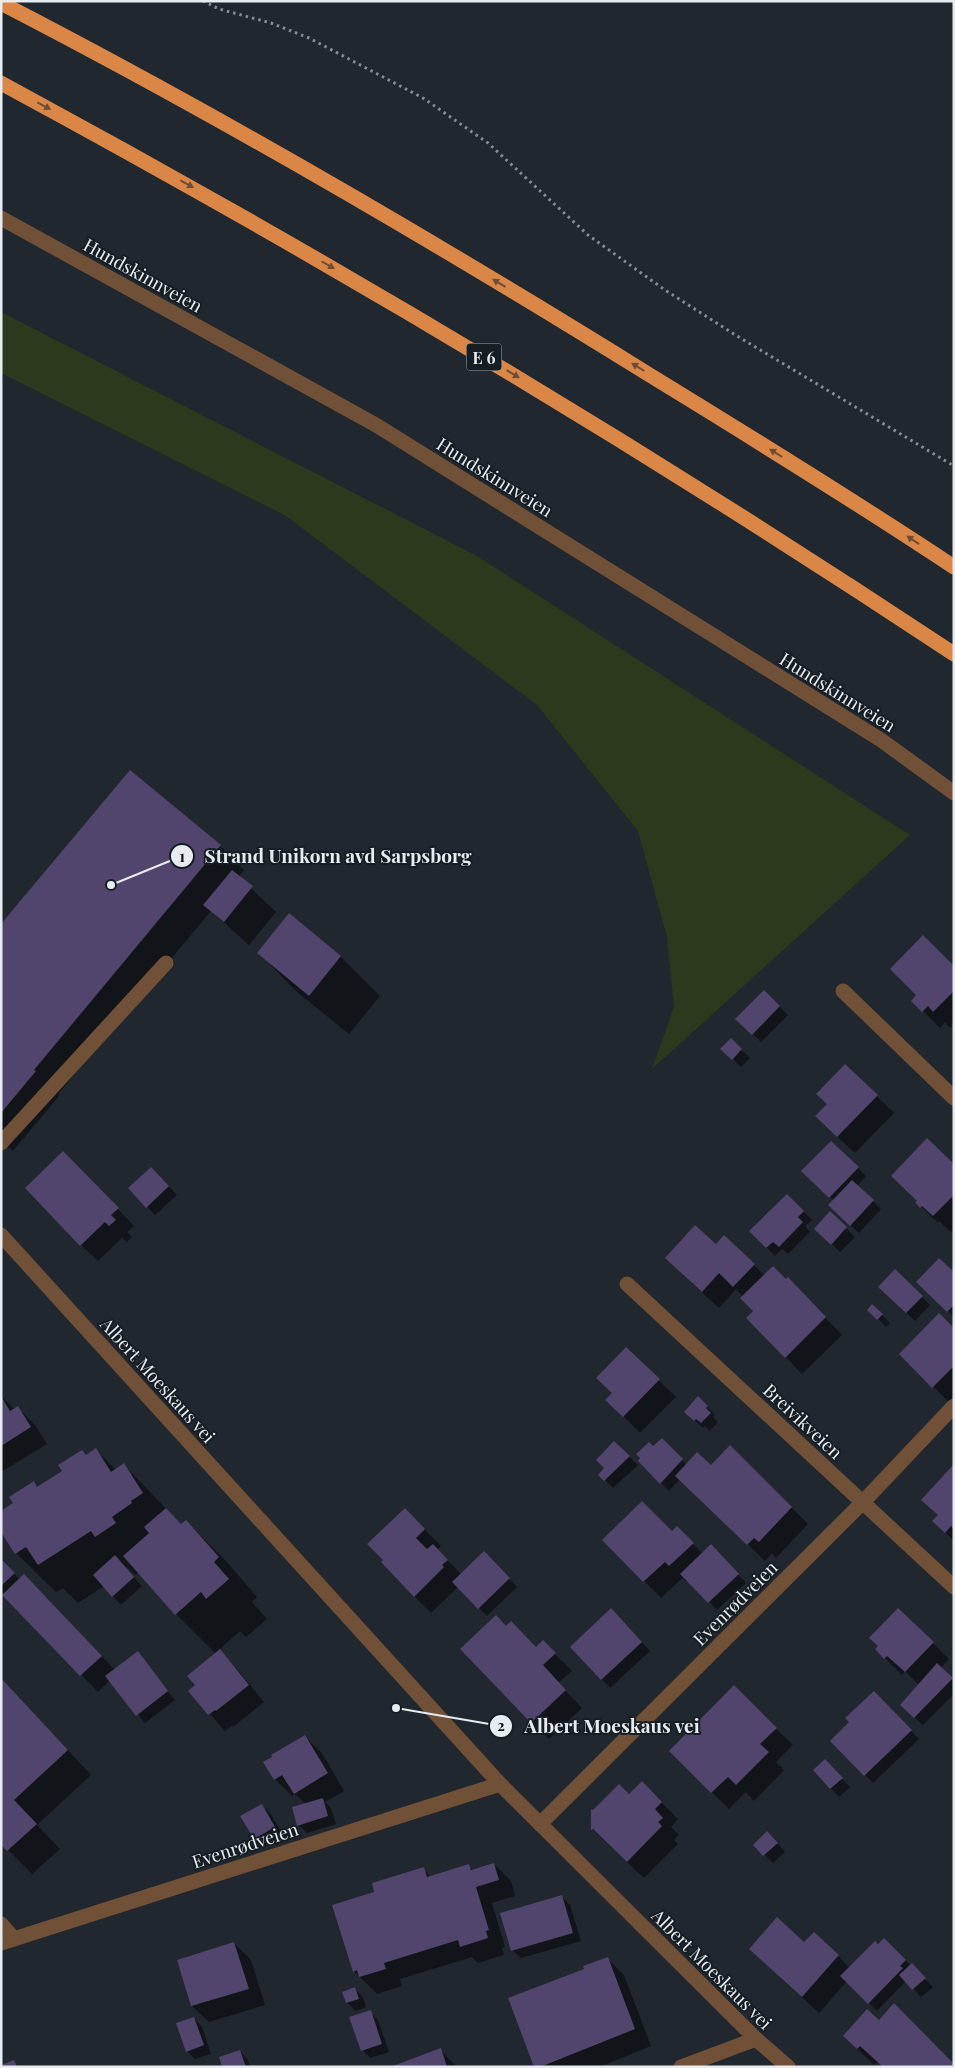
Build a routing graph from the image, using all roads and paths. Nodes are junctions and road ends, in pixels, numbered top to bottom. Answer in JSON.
{"nodes":[{"id":1,"x":203,"y":1,"type":"edge"},
{"id":2,"x":1,"y":3,"type":"edge"},
{"id":3,"x":1,"y":83,"type":"edge"},
{"id":4,"x":1,"y":218,"type":"edge"},
{"id":5,"x":954,"y":466,"type":"edge"},
{"id":6,"x":954,"y":567,"type":"edge"},
{"id":7,"x":954,"y":654,"type":"edge"},
{"id":8,"x":954,"y":793,"type":"edge"},
{"id":9,"x":166,"y":963,"type":"dead end"},
{"id":10,"x":843,"y":991,"type":"dead end"},
{"id":11,"x":954,"y":1098,"type":"edge"},
{"id":12,"x":1,"y":1143,"type":"edge"},
{"id":13,"x":1,"y":1235,"type":"edge"},
{"id":14,"x":627,"y":1284,"type":"dead end"},
{"id":15,"x":954,"y":1406,"type":"edge"},
{"id":16,"x":862,"y":1502,"type":"junction"},
{"id":17,"x":954,"y":1587,"type":"edge"},
{"id":18,"x":500,"y":1784,"type":"junction"},
{"id":19,"x":540,"y":1824,"type":"junction"},
{"id":20,"x":1,"y":1924,"type":"edge"},
{"id":21,"x":8,"y":1941,"type":"edge"},
{"id":22,"x":756,"y":2039,"type":"junction"},
{"id":23,"x":680,"y":2067,"type":"edge"},
{"id":24,"x":788,"y":2067,"type":"edge"}],
"edges":[{"from":1,"to":5,"type":"path"},
{"from":6,"to":2,"type":"highway","one_way":true},
{"from":3,"to":7,"type":"highway","number":"E 6","one_way":true},
{"from":4,"to":8,"type":"street","name":"Hundskinnveien"},
{"from":9,"to":12,"type":"street"},
{"from":10,"to":11,"type":"street"},
{"from":13,"to":18,"type":"street","name":"Albert Moeskaus vei"},
{"from":14,"to":16,"type":"street","name":"Breivikveien"},
{"from":15,"to":16,"type":"street","name":"Evenrødveien"},
{"from":16,"to":17,"type":"street","name":"Breivikveien"},
{"from":16,"to":19,"type":"street","name":"Evenrødveien"},
{"from":18,"to":19,"type":"street","name":"Albert Moeskaus vei"},
{"from":18,"to":21,"type":"street","name":"Evenrødveien"},
{"from":19,"to":22,"type":"street","name":"Albert Moeskaus vei"},
{"from":20,"to":21,"type":"street"},
{"from":22,"to":23,"type":"street"},
{"from":22,"to":24,"type":"street","name":"Albert Moeskaus vei"}]}
